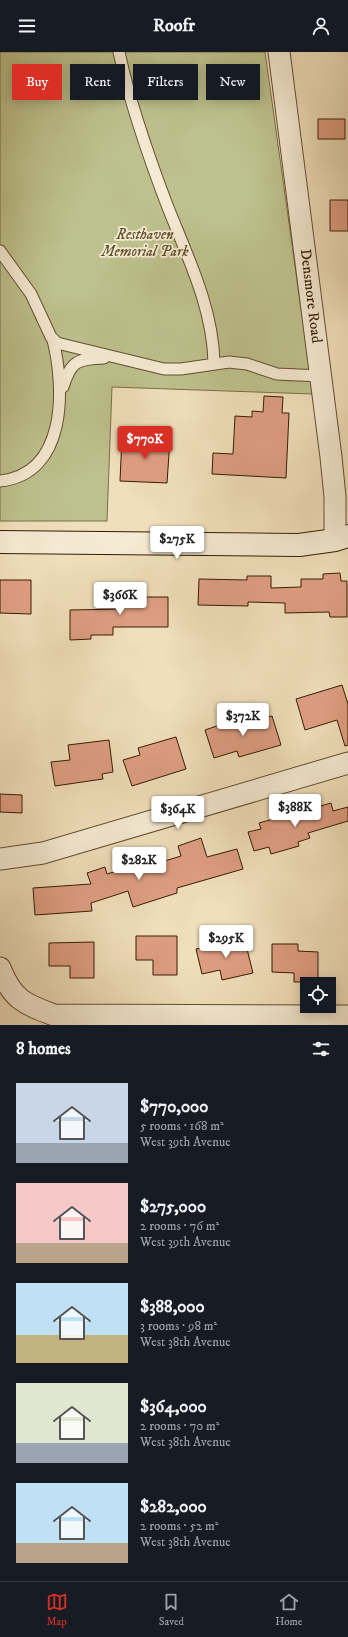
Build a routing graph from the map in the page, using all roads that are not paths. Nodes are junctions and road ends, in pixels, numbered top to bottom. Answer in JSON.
{"nodes":[{"id":1,"x":119,"y":52,"type":"edge"},
{"id":2,"x":280,"y":52,"type":"edge"},
{"id":3,"x":0,"y":251,"type":"edge"},
{"id":4,"x":53,"y":340,"type":"junction"},
{"id":5,"x":116,"y":358,"type":"junction"},
{"id":6,"x":214,"y":363,"type":"junction"},
{"id":7,"x":321,"y":376,"type":"junction"},
{"id":8,"x":59,"y":397,"type":"junction"},
{"id":9,"x":0,"y":481,"type":"edge"},
{"id":10,"x":341,"y":538,"type":"edge"},
{"id":11,"x":0,"y":542,"type":"edge"},
{"id":12,"x":348,"y":763,"type":"edge"},
{"id":13,"x":0,"y":859,"type":"edge"},
{"id":14,"x":0,"y":968,"type":"edge"},
{"id":15,"x":348,"y":1016,"type":"edge"}],
"edges":[{"from":1,"to":6,"type":"lane"},
{"from":2,"to":7,"type":"street","name":"Densmore Road"},
{"from":3,"to":4,"type":"lane"},
{"from":4,"to":5,"type":"lane"},
{"from":4,"to":8,"type":"lane"},
{"from":5,"to":6,"type":"lane"},
{"from":5,"to":8,"type":"lane"},
{"from":6,"to":7,"type":"lane"},
{"from":7,"to":10,"type":"street","name":"Densmore Road"},
{"from":8,"to":9,"type":"lane"},
{"from":10,"to":11,"type":"street"},
{"from":12,"to":13,"type":"street"},
{"from":14,"to":15,"type":"street"}]}
